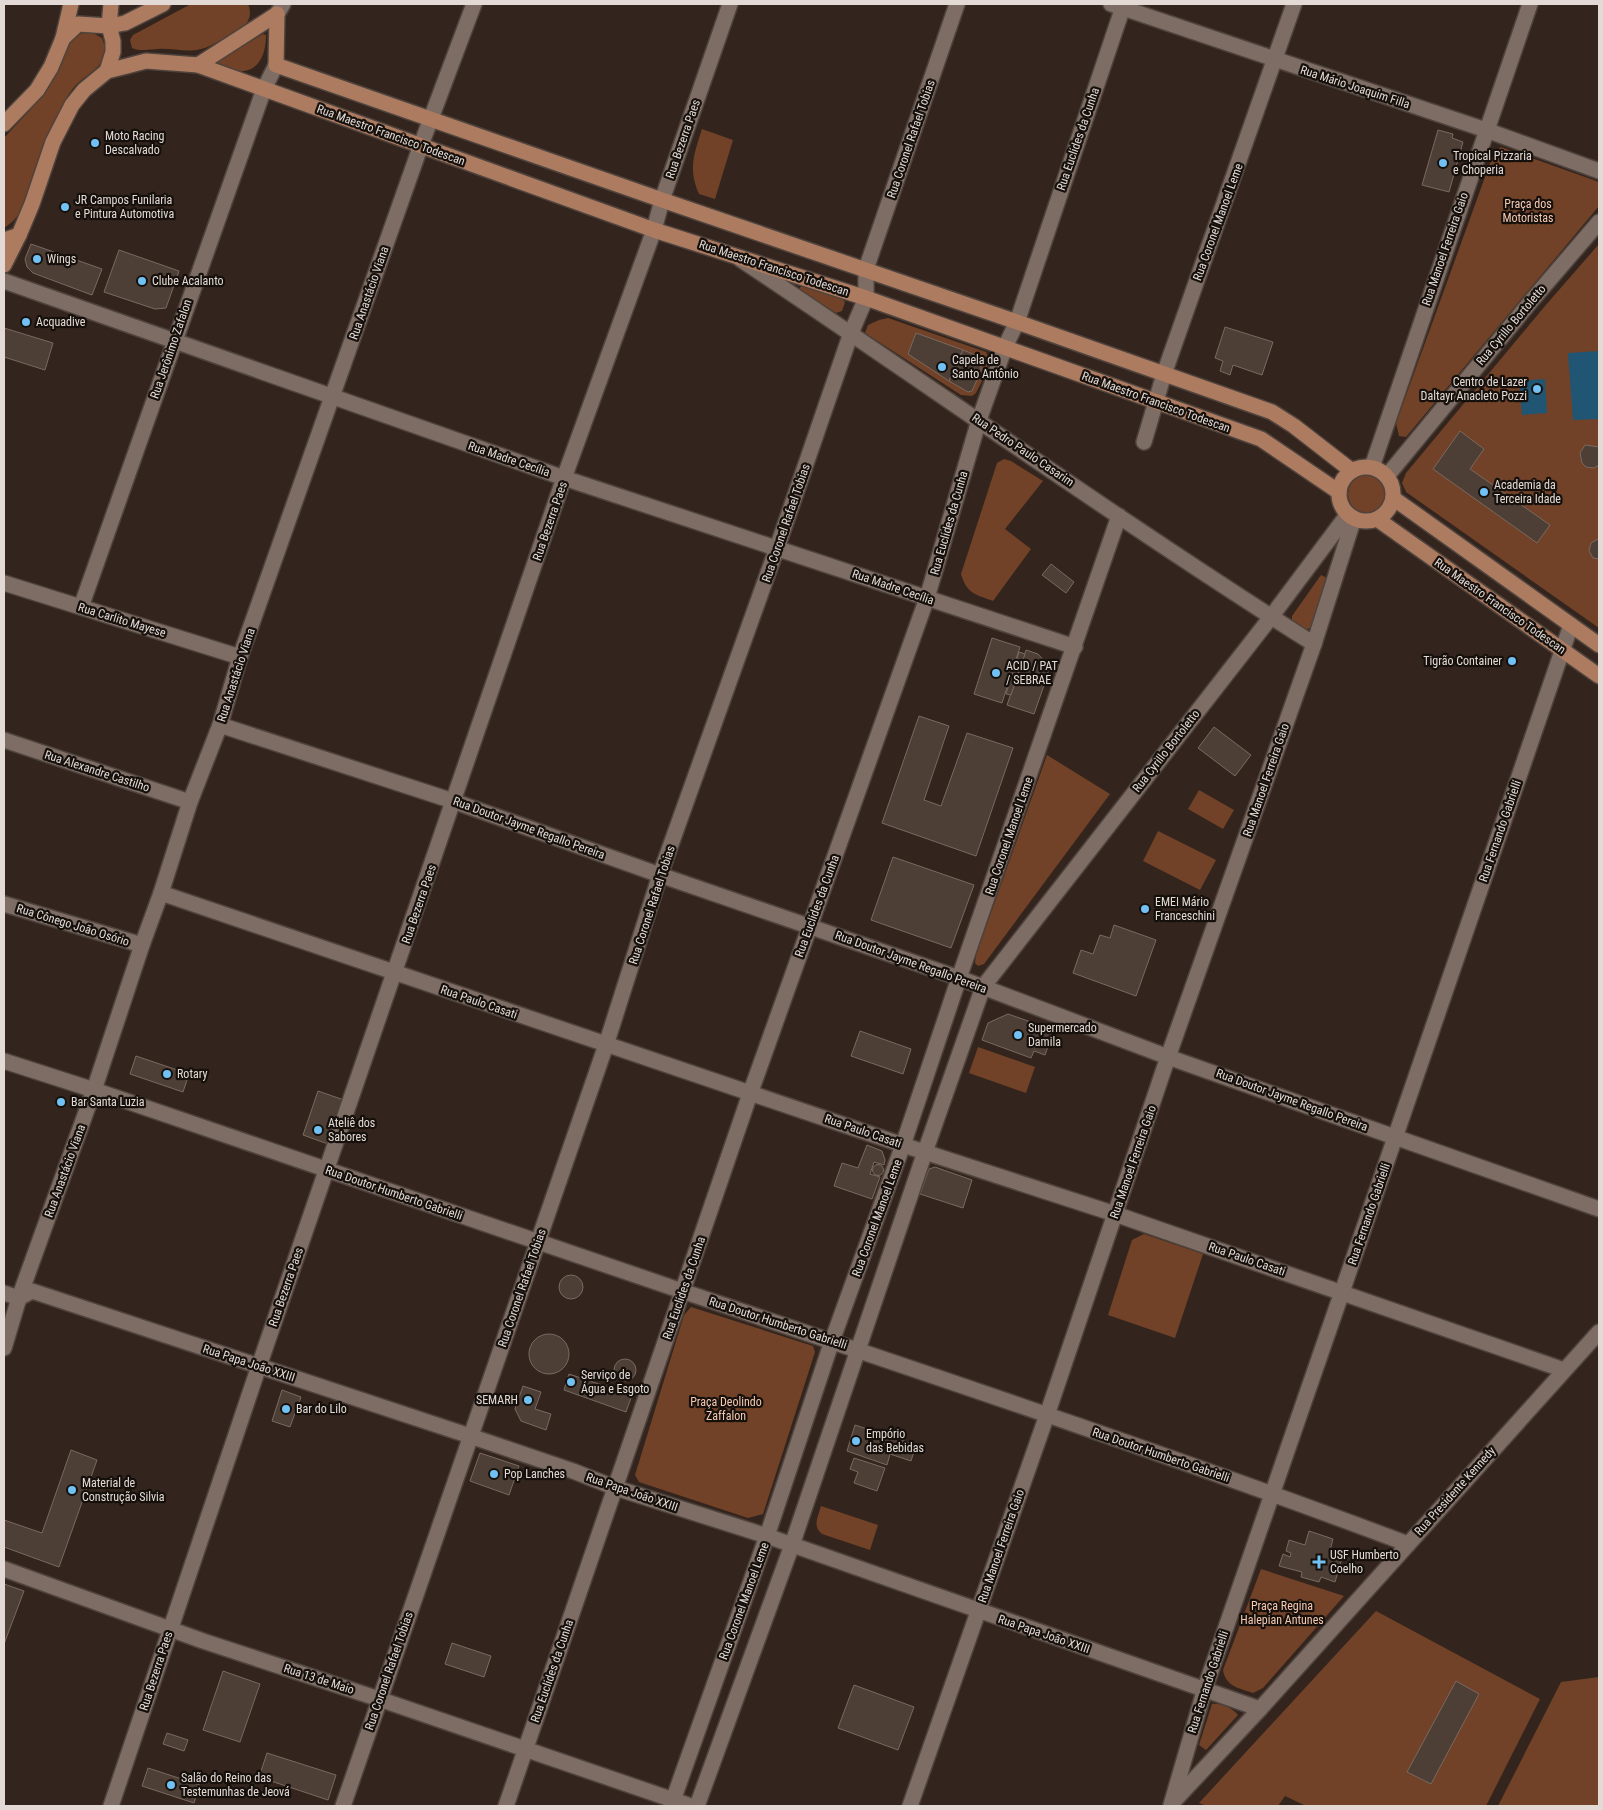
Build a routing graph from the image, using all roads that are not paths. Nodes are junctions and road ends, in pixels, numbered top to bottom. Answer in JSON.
{"nodes":[{"id":1,"x":71,"y":4,"type":"edge"},
{"id":2,"x":111,"y":4,"type":"edge"},
{"id":3,"x":163,"y":4,"type":"edge"},
{"id":4,"x":474,"y":4,"type":"edge"},
{"id":5,"x":730,"y":4,"type":"edge"},
{"id":6,"x":957,"y":4,"type":"edge"},
{"id":7,"x":1294,"y":4,"type":"edge"},
{"id":8,"x":1530,"y":4,"type":"edge"},
{"id":9,"x":1119,"y":5,"type":"edge"},
{"id":10,"x":276,"y":7,"type":"edge"},
{"id":11,"x":109,"y":26,"type":"junction"},
{"id":12,"x":63,"y":38,"type":"junction"},
{"id":13,"x":1275,"y":60,"type":"junction"},
{"id":14,"x":198,"y":65,"type":"junction"},
{"id":15,"x":276,"y":65,"type":"junction"},
{"id":16,"x":107,"y":71,"type":"junction"},
{"id":17,"x":264,"y":89,"type":"junction"},
{"id":18,"x":431,"y":119,"type":"junction"},
{"id":19,"x":4,"y":124,"type":"edge"},
{"id":20,"x":1486,"y":130,"type":"junction"},
{"id":21,"x":421,"y":145,"type":"junction"},
{"id":22,"x":1599,"y":171,"type":"edge"},
{"id":23,"x":662,"y":200,"type":"junction"},
{"id":24,"x":1599,"y":222,"type":"edge"},
{"id":25,"x":654,"y":230,"type":"junction"},
{"id":26,"x":19,"y":234,"type":"junction"},
{"id":27,"x":4,"y":240,"type":"edge"},
{"id":28,"x":734,"y":255,"type":"junction"},
{"id":29,"x":4,"y":265,"type":"edge"},
{"id":30,"x":866,"y":269,"type":"junction"},
{"id":31,"x":4,"y":280,"type":"edge"},
{"id":32,"x":866,"y":298,"type":"junction"},
{"id":33,"x":1016,"y":322,"type":"junction"},
{"id":34,"x":851,"y":333,"type":"junction"},
{"id":35,"x":174,"y":340,"type":"junction"},
{"id":36,"x":1005,"y":347,"type":"junction"},
{"id":37,"x":1164,"y":374,"type":"junction"},
{"id":38,"x":332,"y":396,"type":"junction"},
{"id":39,"x":1155,"y":402,"type":"junction"},
{"id":40,"x":979,"y":420,"type":"junction"},
{"id":41,"x":1144,"y":442,"type":"dead end"},
{"id":42,"x":1372,"y":467,"type":"junction"},
{"id":43,"x":1352,"y":471,"type":"junction"},
{"id":44,"x":1387,"y":476,"type":"junction"},
{"id":45,"x":564,"y":478,"type":"junction"},
{"id":46,"x":1339,"y":492,"type":"junction"},
{"id":47,"x":1393,"y":498,"type":"junction"},
{"id":48,"x":1119,"y":516,"type":"junction"},
{"id":49,"x":1351,"y":516,"type":"junction"},
{"id":50,"x":1377,"y":519,"type":"junction"},
{"id":51,"x":777,"y":548,"type":"junction"},
{"id":52,"x":4,"y":583,"type":"edge"},
{"id":53,"x":927,"y":598,"type":"junction"},
{"id":54,"x":81,"y":607,"type":"junction"},
{"id":55,"x":1271,"y":617,"type":"junction"},
{"id":56,"x":1571,"y":625,"type":"junction"},
{"id":57,"x":1314,"y":644,"type":"junction"},
{"id":58,"x":1599,"y":645,"type":"edge"},
{"id":59,"x":1075,"y":647,"type":"junction"},
{"id":60,"x":1561,"y":649,"type":"junction"},
{"id":61,"x":240,"y":657,"type":"junction"},
{"id":62,"x":1599,"y":676,"type":"edge"},
{"id":63,"x":220,"y":725,"type":"junction"},
{"id":64,"x":4,"y":740,"type":"edge"},
{"id":65,"x":454,"y":801,"type":"junction"},
{"id":66,"x":190,"y":802,"type":"junction"},
{"id":67,"x":660,"y":875,"type":"junction"},
{"id":68,"x":161,"y":893,"type":"junction"},
{"id":69,"x":4,"y":904,"type":"edge"},
{"id":70,"x":810,"y":926,"type":"junction"},
{"id":71,"x":142,"y":945,"type":"junction"},
{"id":72,"x":395,"y":973,"type":"junction"},
{"id":73,"x":959,"y":978,"type":"junction"},
{"id":74,"x":983,"y":987,"type":"junction"},
{"id":75,"x":606,"y":1045,"type":"junction"},
{"id":76,"x":1168,"y":1056,"type":"junction"},
{"id":77,"x":4,"y":1061,"type":"edge"},
{"id":78,"x":94,"y":1090,"type":"junction"},
{"id":79,"x":750,"y":1094,"type":"junction"},
{"id":80,"x":1395,"y":1137,"type":"junction"},
{"id":81,"x":903,"y":1145,"type":"junction"},
{"id":82,"x":924,"y":1152,"type":"junction"},
{"id":83,"x":326,"y":1170,"type":"junction"},
{"id":84,"x":1598,"y":1206,"type":"edge"},
{"id":85,"x":1115,"y":1214,"type":"junction"},
{"id":86,"x":538,"y":1242,"type":"junction"},
{"id":87,"x":682,"y":1292,"type":"junction"},
{"id":88,"x":1342,"y":1292,"type":"junction"},
{"id":89,"x":4,"y":1293,"type":"edge"},
{"id":90,"x":20,"y":1298,"type":"junction"},
{"id":91,"x":1599,"y":1332,"type":"edge"},
{"id":92,"x":832,"y":1341,"type":"junction"},
{"id":93,"x":4,"y":1348,"type":"edge"},
{"id":94,"x":857,"y":1349,"type":"junction"},
{"id":95,"x":258,"y":1366,"type":"junction"},
{"id":96,"x":1564,"y":1370,"type":"junction"},
{"id":97,"x":1047,"y":1415,"type":"junction"},
{"id":98,"x":470,"y":1436,"type":"junction"},
{"id":99,"x":616,"y":1488,"type":"junction"},
{"id":100,"x":1272,"y":1493,"type":"junction"},
{"id":101,"x":767,"y":1536,"type":"junction"},
{"id":102,"x":1408,"y":1544,"type":"junction"},
{"id":103,"x":792,"y":1545,"type":"junction"},
{"id":104,"x":4,"y":1569,"type":"edge"},
{"id":105,"x":978,"y":1611,"type":"junction"},
{"id":106,"x":170,"y":1629,"type":"junction"},
{"id":107,"x":1205,"y":1688,"type":"junction"},
{"id":108,"x":379,"y":1699,"type":"junction"},
{"id":109,"x":1260,"y":1709,"type":"junction"},
{"id":110,"x":525,"y":1750,"type":"junction"},
{"id":111,"x":672,"y":1803,"type":"edge"},
{"id":112,"x":111,"y":1806,"type":"edge"},
{"id":113,"x":343,"y":1806,"type":"edge"},
{"id":114,"x":506,"y":1806,"type":"edge"},
{"id":115,"x":691,"y":1806,"type":"edge"},
{"id":116,"x":697,"y":1806,"type":"edge"},
{"id":117,"x":910,"y":1806,"type":"edge"},
{"id":118,"x":1170,"y":1806,"type":"edge"}],
"edges":[{"from":1,"to":12,"type":"main road"},
{"from":2,"to":11,"type":"main road"},
{"from":3,"to":11,"type":"main road"},
{"from":4,"to":18,"type":"street","name":"Rua Anastácio Viana"},
{"from":5,"to":23,"type":"street","name":"Rua Bezerra Paes"},
{"from":6,"to":30,"type":"street","name":"Rua Coronel Rafael Tobias"},
{"from":7,"to":13,"type":"street","name":"Rua Coronel Manoel Leme"},
{"from":8,"to":20,"type":"street","name":"Rua Manoel Ferreira Gaio"},
{"from":9,"to":13,"type":"street","name":"Rua Mário Joaquim Filla"},
{"from":9,"to":33,"type":"street","name":"Rua Euclides da Cunha"},
{"from":10,"to":14,"type":"main road"},
{"from":10,"to":15,"type":"main road"},
{"from":11,"to":12,"type":"main road"},
{"from":11,"to":16,"type":"main road"},
{"from":12,"to":19,"type":"main road"},
{"from":13,"to":20,"type":"street","name":"Rua Mário Joaquim Filla"},
{"from":13,"to":37,"type":"street","name":"Rua Coronel Manoel Leme"},
{"from":14,"to":16,"type":"main road","name":"Rua Maestro Francisco Todescan"},
{"from":14,"to":17,"type":"main road","name":"Rua Maestro Francisco Todescan"},
{"from":15,"to":17,"type":"street","name":"Rua Jerônimo Zafalon"},
{"from":15,"to":18,"type":"main road"},
{"from":16,"to":26,"type":"main road"},
{"from":17,"to":21,"type":"main road","name":"Rua Maestro Francisco Todescan"},
{"from":17,"to":35,"type":"street","name":"Rua Jerônimo Zafalon"},
{"from":18,"to":21,"type":"street","name":"Rua Anastácio Viana"},
{"from":18,"to":23,"type":"main road"},
{"from":20,"to":22,"type":"street","name":"Rua Mário Joaquim Filla"},
{"from":20,"to":42,"type":"street","name":"Rua Manoel Ferreira Gaio"},
{"from":21,"to":25,"type":"main road","name":"Rua Maestro Francisco Todescan"},
{"from":21,"to":38,"type":"street","name":"Rua Anastácio Viana"},
{"from":23,"to":25,"type":"street","name":"Rua Bezerra Paes"},
{"from":23,"to":30,"type":"main road"},
{"from":24,"to":44,"type":"street","name":"Rua Cyrillo Bortoletto"},
{"from":25,"to":28,"type":"main road","name":"Rua Maestro Francisco Todescan"},
{"from":25,"to":45,"type":"street","name":"Rua Bezerra Paes"},
{"from":26,"to":27,"type":"main road"},
{"from":26,"to":29,"type":"main road"},
{"from":28,"to":32,"type":"main road","name":"Rua Maestro Francisco Todescan"},
{"from":28,"to":34,"type":"street","name":"Rua Pedro Paulo Casarim"},
{"from":30,"to":32,"type":"street","name":"Rua Coronel Rafael Tobias"},
{"from":30,"to":33,"type":"main road"},
{"from":31,"to":35,"type":"street","name":"Rua Madre Cecília"},
{"from":32,"to":34,"type":"street","name":"Rua Coronel Rafael Tobias"},
{"from":32,"to":36,"type":"main road","name":"Rua Maestro Francisco Todescan"},
{"from":33,"to":36,"type":"street","name":"Rua Euclides da Cunha"},
{"from":33,"to":37,"type":"main road"},
{"from":34,"to":40,"type":"street","name":"Rua Pedro Paulo Casarim"},
{"from":34,"to":51,"type":"street","name":"Rua Coronel Rafael Tobias"},
{"from":35,"to":38,"type":"street","name":"Rua Madre Cecília"},
{"from":35,"to":54,"type":"street","name":"Rua Jerônimo Zafalon"},
{"from":36,"to":39,"type":"main road","name":"Rua Maestro Francisco Todescan"},
{"from":36,"to":40,"type":"street","name":"Rua Euclides da Cunha"},
{"from":37,"to":39,"type":"street","name":"Rua Coronel Manoel Leme"},
{"from":37,"to":43,"type":"main road"},
{"from":38,"to":45,"type":"street","name":"Rua Madre Cecília"},
{"from":38,"to":61,"type":"street","name":"Rua Anastácio Viana"},
{"from":39,"to":41,"type":"street","name":"Rua Coronel Manoel Leme"},
{"from":39,"to":46,"type":"main road","name":"Rua Maestro Francisco Todescan"},
{"from":40,"to":48,"type":"street","name":"Rua Pedro Paulo Casarim"},
{"from":40,"to":53,"type":"street","name":"Rua Euclides da Cunha"},
{"from":42,"to":43,"type":"main road"},
{"from":42,"to":44,"type":"main road"},
{"from":43,"to":46,"type":"main road"},
{"from":44,"to":47,"type":"main road"},
{"from":45,"to":51,"type":"street","name":"Rua Madre Cecília"},
{"from":45,"to":65,"type":"street","name":"Rua Bezerra Paes"},
{"from":46,"to":49,"type":"main road"},
{"from":47,"to":50,"type":"main road"},
{"from":47,"to":56,"type":"main road","name":"Rua Maestro Francisco Todescan"},
{"from":48,"to":55,"type":"street","name":"Rua Pedro Paulo Casarim"},
{"from":48,"to":59,"type":"street","name":"Rua Coronel Manoel Leme"},
{"from":49,"to":50,"type":"main road"},
{"from":49,"to":55,"type":"street","name":"Rua Cyrillo Bortoletto"},
{"from":49,"to":57,"type":"street","name":"Rua Manoel Ferreira Gaio"},
{"from":50,"to":60,"type":"main road","name":"Rua Maestro Francisco Todescan"},
{"from":51,"to":53,"type":"street","name":"Rua Madre Cecília"},
{"from":51,"to":67,"type":"street","name":"Rua Coronel Rafael Tobias"},
{"from":52,"to":54,"type":"street","name":"Rua Carlito Mayese"},
{"from":53,"to":59,"type":"street","name":"Rua Madre Cecília"},
{"from":53,"to":70,"type":"street","name":"Rua Euclides da Cunha"},
{"from":54,"to":61,"type":"street","name":"Rua Carlito Mayese"},
{"from":55,"to":57,"type":"street","name":"Rua Pedro Paulo Casarim"},
{"from":55,"to":74,"type":"street","name":"Rua Cyrillo Bortoletto"},
{"from":56,"to":58,"type":"main road","name":"Rua Maestro Francisco Todescan"},
{"from":56,"to":60,"type":"street","name":"Rua Fernando Gabrielli"},
{"from":57,"to":76,"type":"street","name":"Rua Manoel Ferreira Gaio"},
{"from":59,"to":73,"type":"street","name":"Rua Coronel Manoel Leme"},
{"from":60,"to":62,"type":"main road","name":"Rua Maestro Francisco Todescan"},
{"from":60,"to":80,"type":"street","name":"Rua Fernando Gabrielli"},
{"from":61,"to":63,"type":"street","name":"Rua Anastácio Viana"},
{"from":63,"to":65,"type":"street","name":"Rua Doutor Jayme Regallo Pereira"},
{"from":63,"to":66,"type":"street","name":"Rua Anastácio Viana"},
{"from":64,"to":66,"type":"street","name":"Rua Alexandre Castilho"},
{"from":65,"to":67,"type":"street","name":"Rua Doutor Jayme Regallo Pereira"},
{"from":65,"to":72,"type":"street","name":"Rua Bezerra Paes"},
{"from":66,"to":68,"type":"street","name":"Rua Anastácio Viana"},
{"from":67,"to":70,"type":"street","name":"Rua Doutor Jayme Regallo Pereira"},
{"from":67,"to":75,"type":"street","name":"Rua Coronel Rafael Tobias"},
{"from":68,"to":71,"type":"street","name":"Rua Anastácio Viana"},
{"from":68,"to":72,"type":"street","name":"Rua Paulo Casati"},
{"from":69,"to":71,"type":"street","name":"Rua Cônego João Osório"},
{"from":70,"to":73,"type":"street","name":"Rua Doutor Jayme Regallo Pereira"},
{"from":70,"to":79,"type":"street","name":"Rua Euclides da Cunha"},
{"from":71,"to":78,"type":"street","name":"Rua Anastácio Viana"},
{"from":72,"to":75,"type":"street","name":"Rua Paulo Casati"},
{"from":72,"to":83,"type":"street","name":"Rua Bezerra Paes"},
{"from":73,"to":74,"type":"street","name":"Rua Doutor Jayme Regallo Pereira"},
{"from":73,"to":81,"type":"street","name":"Rua Coronel Manoel Leme"},
{"from":74,"to":76,"type":"street","name":"Rua Doutor Jayme Regallo Pereira"},
{"from":74,"to":82,"type":"street","name":"Rua Coronel Manoel Leme"},
{"from":75,"to":79,"type":"street","name":"Rua Paulo Casati"},
{"from":75,"to":86,"type":"street","name":"Rua Coronel Rafael Tobias"},
{"from":76,"to":80,"type":"street","name":"Rua Doutor Jayme Regallo Pereira"},
{"from":76,"to":85,"type":"street","name":"Rua Manoel Ferreira Gaio"},
{"from":77,"to":78,"type":"street","name":"Rua Doutor Humberto Gabrielli"},
{"from":78,"to":83,"type":"street","name":"Rua Doutor Humberto Gabrielli"},
{"from":78,"to":90,"type":"street","name":"Rua Anastácio Viana"},
{"from":79,"to":81,"type":"street","name":"Rua Paulo Casati"},
{"from":79,"to":87,"type":"street","name":"Rua Euclides da Cunha"},
{"from":80,"to":84,"type":"street","name":"Rua Doutor Jayme Regallo Pereira"},
{"from":80,"to":88,"type":"street","name":"Rua Fernando Gabrielli"},
{"from":81,"to":82,"type":"street","name":"Rua Paulo Casati"},
{"from":81,"to":92,"type":"street","name":"Rua Coronel Manoel Leme"},
{"from":82,"to":85,"type":"street","name":"Rua Paulo Casati"},
{"from":82,"to":94,"type":"street","name":"Rua Coronel Manoel Leme"},
{"from":83,"to":86,"type":"street","name":"Rua Doutor Humberto Gabrielli"},
{"from":83,"to":95,"type":"street","name":"Rua Bezerra Paes"},
{"from":85,"to":88,"type":"street","name":"Rua Paulo Casati"},
{"from":85,"to":97,"type":"street","name":"Rua Manoel Ferreira Gaio"},
{"from":86,"to":87,"type":"street","name":"Rua Doutor Humberto Gabrielli"},
{"from":86,"to":98,"type":"street","name":"Rua Coronel Rafael Tobias"},
{"from":87,"to":92,"type":"street","name":"Rua Doutor Humberto Gabrielli"},
{"from":87,"to":99,"type":"street","name":"Rua Euclides da Cunha"},
{"from":88,"to":96,"type":"street","name":"Rua Paulo Casati"},
{"from":88,"to":100,"type":"street","name":"Rua Fernando Gabrielli"},
{"from":89,"to":90,"type":"street","name":"Rua Papa João XXIII"},
{"from":90,"to":93,"type":"street","name":"Rua Anastácio Viana"},
{"from":90,"to":95,"type":"street","name":"Rua Papa João XXIII"},
{"from":91,"to":96,"type":"street","name":"Rua Presidente Kennedy"},
{"from":92,"to":94,"type":"street","name":"Rua Doutor Humberto Gabrielli"},
{"from":92,"to":101,"type":"street","name":"Rua Coronel Manoel Leme"},
{"from":94,"to":97,"type":"street","name":"Rua Doutor Humberto Gabrielli"},
{"from":94,"to":103,"type":"street","name":"Rua Coronel Manoel Leme"},
{"from":95,"to":98,"type":"street","name":"Rua Papa João XXIII"},
{"from":95,"to":106,"type":"street","name":"Rua Bezerra Paes"},
{"from":96,"to":102,"type":"street","name":"Rua Presidente Kennedy"},
{"from":97,"to":100,"type":"street","name":"Rua Doutor Humberto Gabrielli"},
{"from":97,"to":105,"type":"street","name":"Rua Manoel Ferreira Gaio"},
{"from":98,"to":99,"type":"street","name":"Rua Papa João XXIII"},
{"from":98,"to":108,"type":"street","name":"Rua Coronel Rafael Tobias"},
{"from":99,"to":101,"type":"street","name":"Rua Papa João XXIII"},
{"from":99,"to":110,"type":"street","name":"Rua Euclides da Cunha"},
{"from":100,"to":102,"type":"street","name":"Rua Doutor Humberto Gabrielli"},
{"from":100,"to":107,"type":"street","name":"Rua Fernando Gabrielli"},
{"from":101,"to":103,"type":"street","name":"Rua Papa João XXIII"},
{"from":101,"to":111,"type":"street","name":"Rua Coronel Manoel Leme"},
{"from":102,"to":109,"type":"street","name":"Rua Presidente Kennedy"},
{"from":103,"to":105,"type":"street","name":"Rua Papa João XXIII"},
{"from":103,"to":116,"type":"street","name":"Rua Coronel Manoel Leme"},
{"from":104,"to":106,"type":"street","name":"Rua 13 de Maio"},
{"from":105,"to":107,"type":"street","name":"Rua Papa João XXIII"},
{"from":105,"to":117,"type":"street","name":"Rua Manoel Ferreira Gaio"},
{"from":106,"to":108,"type":"street","name":"Rua 13 de Maio"},
{"from":106,"to":112,"type":"street","name":"Rua Bezerra Paes"},
{"from":107,"to":109,"type":"street","name":"Rua Papa João XXIII"},
{"from":107,"to":118,"type":"street","name":"Rua Fernando Gabrielli"},
{"from":108,"to":110,"type":"street","name":"Rua 13 de Maio"},
{"from":108,"to":113,"type":"street","name":"Rua Coronel Rafael Tobias"},
{"from":109,"to":118,"type":"street","name":"Rua Presidente Kennedy"},
{"from":110,"to":111,"type":"street","name":"Rua 13 de Maio"},
{"from":110,"to":114,"type":"street","name":"Rua Euclides da Cunha"},
{"from":111,"to":115,"type":"street","name":"Rua 13 de Maio"}]}
